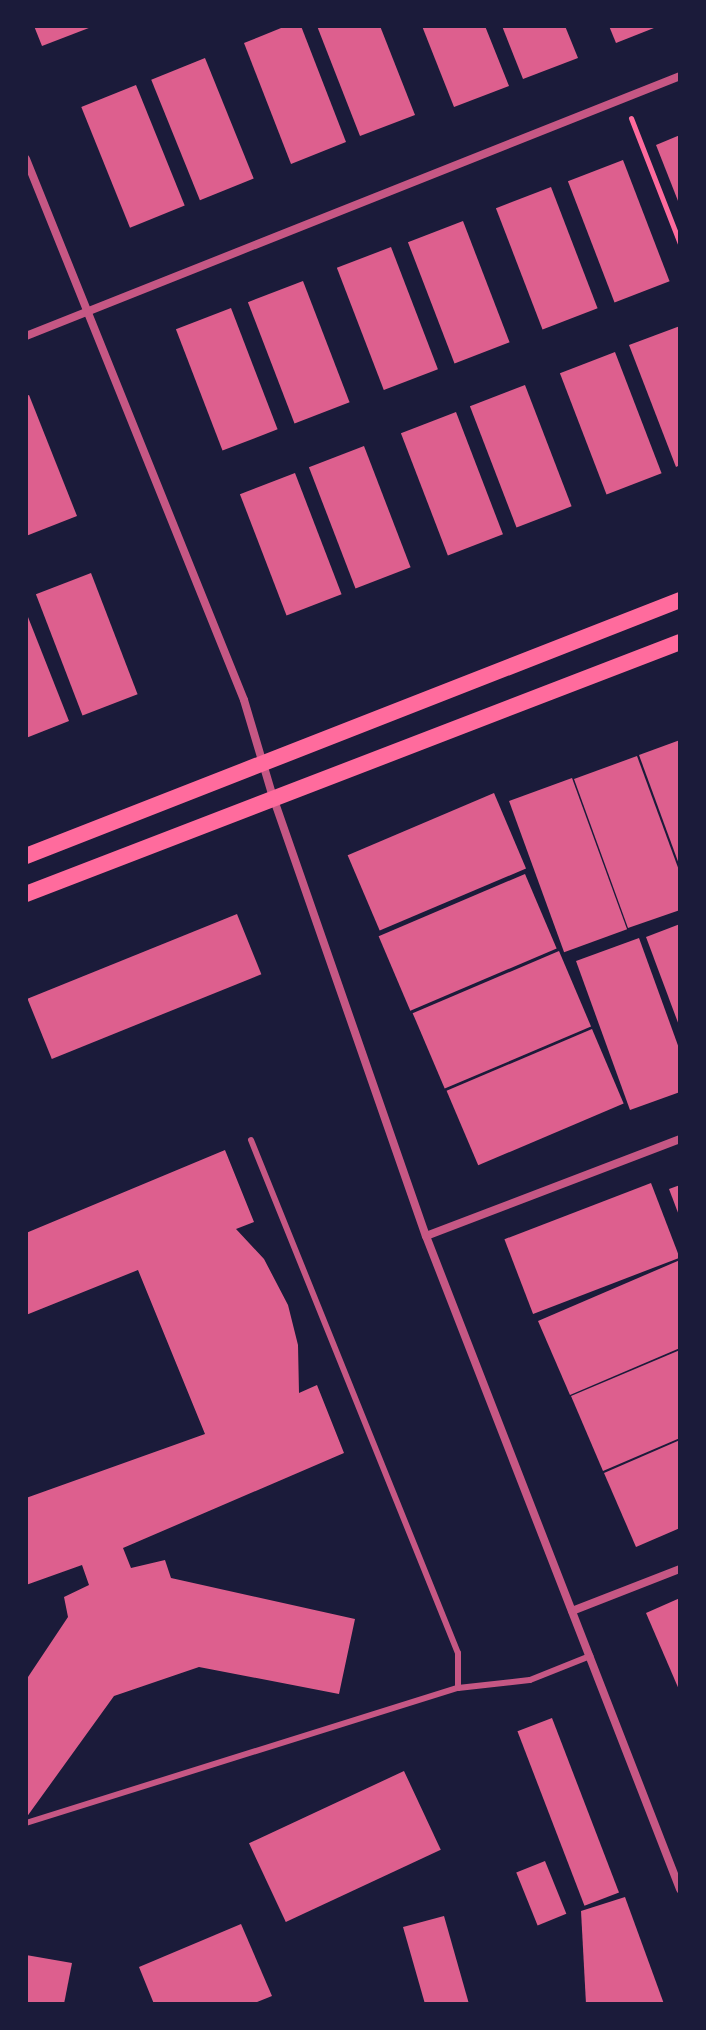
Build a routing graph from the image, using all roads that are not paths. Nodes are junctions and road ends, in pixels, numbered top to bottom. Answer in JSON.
{"nodes":[{"id":1,"x":680,"y":76,"type":"edge"},
{"id":2,"x":26,"y":159,"type":"edge"},
{"id":3,"x":86,"y":312,"type":"junction"},
{"id":4,"x":26,"y":336,"type":"edge"},
{"id":5,"x":680,"y":600,"type":"edge"},
{"id":6,"x":680,"y":642,"type":"edge"},
{"id":7,"x":263,"y":762,"type":"junction"},
{"id":8,"x":273,"y":797,"type":"junction"},
{"id":9,"x":26,"y":856,"type":"edge"},
{"id":10,"x":26,"y":894,"type":"edge"},
{"id":11,"x":680,"y":1139,"type":"edge"},
{"id":12,"x":251,"y":1140,"type":"dead end"},
{"id":13,"x":426,"y":1236,"type":"junction"},
{"id":14,"x":680,"y":1569,"type":"edge"},
{"id":15,"x":572,"y":1611,"type":"junction"},
{"id":16,"x":590,"y":1656,"type":"junction"},
{"id":17,"x":458,"y":1688,"type":"junction"},
{"id":18,"x":26,"y":1823,"type":"edge"},
{"id":19,"x":680,"y":1889,"type":"edge"}],
"edges":[{"from":1,"to":3,"type":"street"},
{"from":2,"to":3,"type":"street"},
{"from":3,"to":4,"type":"street"},
{"from":3,"to":7,"type":"street"},
{"from":5,"to":7,"type":"main road"},
{"from":6,"to":8,"type":"main road"},
{"from":7,"to":8,"type":"street"},
{"from":7,"to":9,"type":"main road"},
{"from":8,"to":10,"type":"main road"},
{"from":8,"to":13,"type":"street"},
{"from":11,"to":13,"type":"street"},
{"from":12,"to":17,"type":"lane"},
{"from":13,"to":15,"type":"street"},
{"from":14,"to":15,"type":"street"},
{"from":15,"to":16,"type":"street"},
{"from":16,"to":17,"type":"lane"},
{"from":16,"to":19,"type":"street"},
{"from":17,"to":18,"type":"lane"}]}
